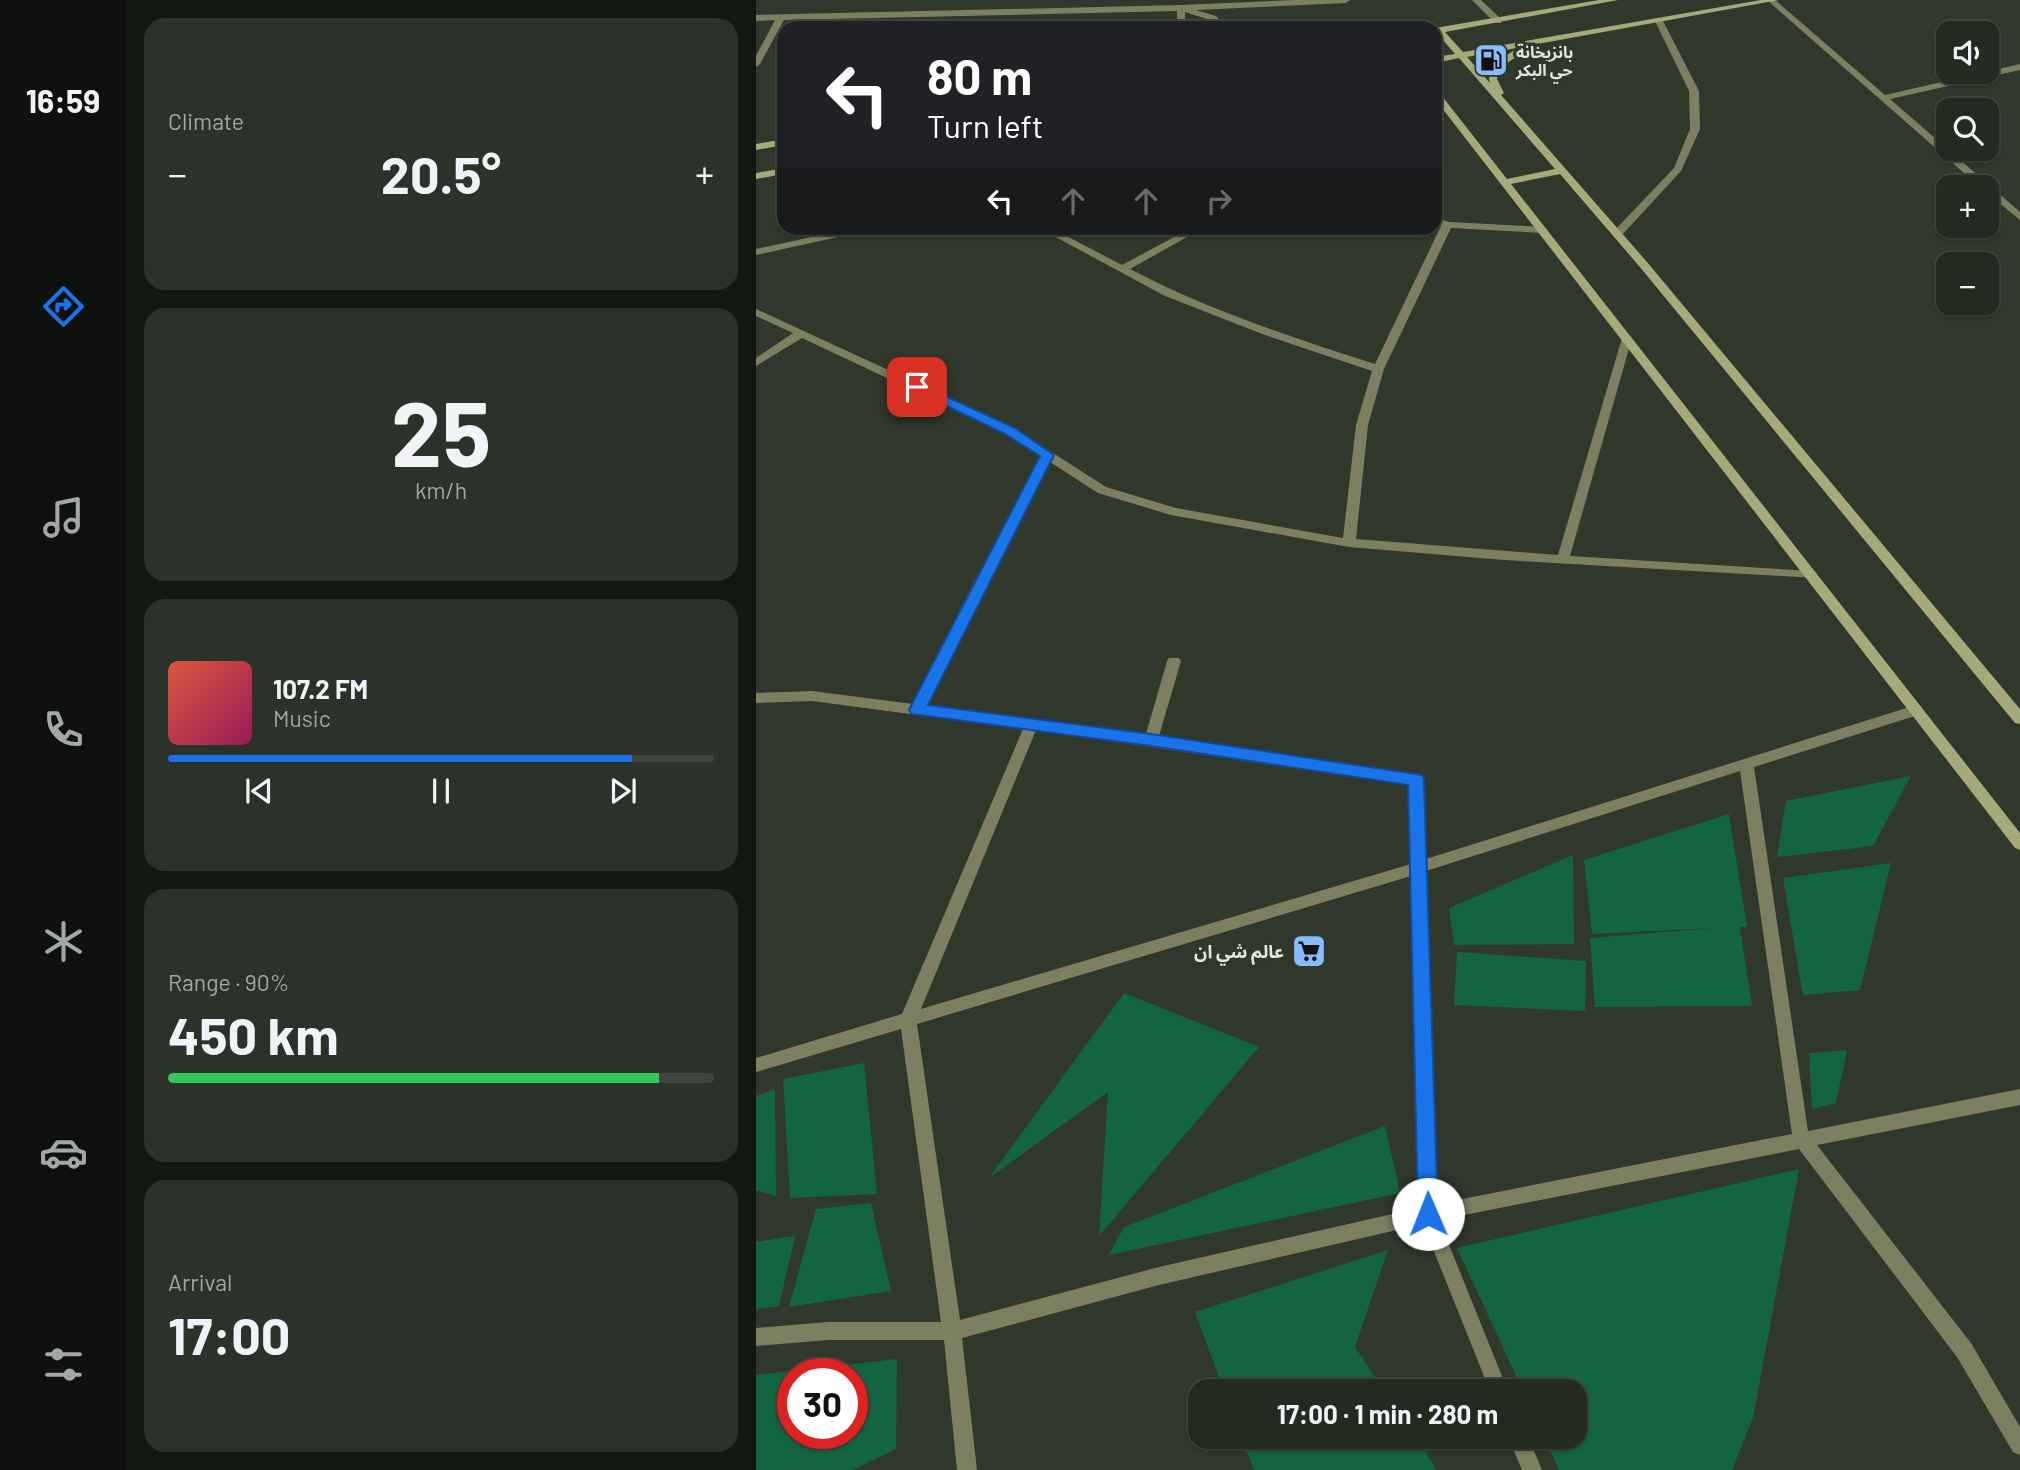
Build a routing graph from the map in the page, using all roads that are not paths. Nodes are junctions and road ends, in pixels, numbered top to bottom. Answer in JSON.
{"nodes":[{"id":1,"x":1020,"y":0,"type":"edge"},
{"id":2,"x":1346,"y":0,"type":"edge"},
{"id":3,"x":1476,"y":0,"type":"edge"},
{"id":4,"x":1614,"y":0,"type":"edge"},
{"id":5,"x":1773,"y":0,"type":"edge"},
{"id":6,"x":1181,"y":8,"type":"junction"},
{"id":7,"x":1016,"y":12,"type":"junction"},
{"id":8,"x":782,"y":17,"type":"junction"},
{"id":9,"x":756,"y":18,"type":"edge"},
{"id":10,"x":780,"y":21,"type":"edge"},
{"id":11,"x":1181,"y":21,"type":"edge"},
{"id":12,"x":1216,"y":21,"type":"edge"},
{"id":13,"x":1498,"y":21,"type":"junction"},
{"id":14,"x":1659,"y":21,"type":"junction"},
{"id":15,"x":777,"y":26,"type":"edge"},
{"id":16,"x":1442,"y":30,"type":"edge"},
{"id":17,"x":1442,"y":36,"type":"edge"},
{"id":18,"x":1564,"y":38,"type":"junction"},
{"id":19,"x":1461,"y":57,"type":"junction"},
{"id":20,"x":1442,"y":59,"type":"edge"},
{"id":21,"x":756,"y":64,"type":"edge"},
{"id":22,"x":2020,"y":67,"type":"edge"},
{"id":23,"x":1884,"y":98,"type":"junction"},
{"id":24,"x":1442,"y":102,"type":"edge"},
{"id":25,"x":1504,"y":104,"type":"junction"},
{"id":26,"x":1442,"y":114,"type":"edge"},
{"id":27,"x":1463,"y":127,"type":"junction"},
{"id":28,"x":777,"y":143,"type":"edge"},
{"id":29,"x":756,"y":147,"type":"edge"},
{"id":30,"x":1562,"y":171,"type":"junction"},
{"id":31,"x":777,"y":172,"type":"edge"},
{"id":32,"x":1972,"y":175,"type":"edge"},
{"id":33,"x":756,"y":176,"type":"edge"},
{"id":34,"x":1506,"y":182,"type":"junction"},
{"id":35,"x":1999,"y":198,"type":"edge"},
{"id":36,"x":2020,"y":217,"type":"edge"},
{"id":37,"x":1442,"y":223,"type":"edge"},
{"id":38,"x":1447,"y":225,"type":"junction"},
{"id":39,"x":1543,"y":230,"type":"junction"},
{"id":40,"x":1617,"y":234,"type":"junction"},
{"id":41,"x":833,"y":235,"type":"edge"},
{"id":42,"x":1057,"y":235,"type":"edge"},
{"id":43,"x":1185,"y":235,"type":"edge"},
{"id":44,"x":756,"y":252,"type":"edge"},
{"id":45,"x":1123,"y":269,"type":"junction"},
{"id":46,"x":756,"y":312,"type":"edge"},
{"id":47,"x":801,"y":333,"type":"junction"},
{"id":48,"x":1627,"y":338,"type":"junction"},
{"id":49,"x":756,"y":363,"type":"edge"},
{"id":50,"x":1378,"y":369,"type":"junction"},
{"id":51,"x":1047,"y":455,"type":"junction"},
{"id":52,"x":1349,"y":543,"type":"junction"},
{"id":53,"x":1563,"y":559,"type":"junction"},
{"id":54,"x":1811,"y":575,"type":"junction"},
{"id":55,"x":1174,"y":661,"type":"dead end"},
{"id":56,"x":756,"y":698,"type":"edge"},
{"id":57,"x":917,"y":710,"type":"junction"},
{"id":58,"x":1916,"y":710,"type":"junction"},
{"id":59,"x":2020,"y":719,"type":"edge"},
{"id":60,"x":1031,"y":725,"type":"junction"},
{"id":61,"x":1151,"y":740,"type":"junction"},
{"id":62,"x":1746,"y":764,"type":"junction"},
{"id":63,"x":2020,"y":844,"type":"edge"},
{"id":64,"x":1420,"y":867,"type":"junction"},
{"id":65,"x":908,"y":1020,"type":"junction"},
{"id":66,"x":756,"y":1065,"type":"edge"},
{"id":67,"x":2020,"y":1097,"type":"edge"},
{"id":68,"x":1801,"y":1138,"type":"junction"},
{"id":69,"x":1428,"y":1214,"type":"junction"},
{"id":70,"x":952,"y":1331,"type":"junction"},
{"id":71,"x":756,"y":1337,"type":"edge"},
{"id":72,"x":1494,"y":1379,"type":"edge"},
{"id":73,"x":2020,"y":1445,"type":"edge"},
{"id":74,"x":1523,"y":1449,"type":"edge"},
{"id":75,"x":967,"y":1470,"type":"edge"},
{"id":76,"x":1532,"y":1470,"type":"edge"}],
"edges":[{"from":1,"to":7,"type":"street"},
{"from":2,"to":6,"type":"street"},
{"from":3,"to":13,"type":"street"},
{"from":4,"to":13,"type":"main road"},
{"from":5,"to":14,"type":"main road"},
{"from":5,"to":23,"type":"street"},
{"from":6,"to":7,"type":"street"},
{"from":6,"to":11,"type":"street"},
{"from":6,"to":12,"type":"street"},
{"from":7,"to":8,"type":"street"},
{"from":8,"to":9,"type":"street"},
{"from":8,"to":10,"type":"street"},
{"from":13,"to":16,"type":"main road"},
{"from":14,"to":18,"type":"main road"},
{"from":14,"to":40,"type":"street"},
{"from":15,"to":21,"type":"street"},
{"from":17,"to":19,"type":"main road"},
{"from":18,"to":19,"type":"main road"},
{"from":18,"to":25,"type":"main road"},
{"from":19,"to":20,"type":"main road"},
{"from":19,"to":25,"type":"main road"},
{"from":22,"to":23,"type":"street"},
{"from":23,"to":32,"type":"street"},
{"from":24,"to":27,"type":"main road"},
{"from":25,"to":30,"type":"main road"},
{"from":26,"to":27,"type":"main road"},
{"from":27,"to":34,"type":"main road"},
{"from":28,"to":29,"type":"main road"},
{"from":30,"to":34,"type":"main road"},
{"from":30,"to":40,"type":"main road"},
{"from":31,"to":33,"type":"main road"},
{"from":34,"to":39,"type":"main road"},
{"from":35,"to":36,"type":"street"},
{"from":37,"to":38,"type":"street"},
{"from":38,"to":39,"type":"street"},
{"from":38,"to":50,"type":"street"},
{"from":39,"to":48,"type":"main road"},
{"from":40,"to":59,"type":"main road"},
{"from":41,"to":44,"type":"street"},
{"from":42,"to":45,"type":"street"},
{"from":43,"to":45,"type":"street"},
{"from":45,"to":50,"type":"street"},
{"from":46,"to":47,"type":"street"},
{"from":47,"to":49,"type":"street"},
{"from":47,"to":51,"type":"street"},
{"from":48,"to":53,"type":"street"},
{"from":48,"to":54,"type":"main road"},
{"from":50,"to":52,"type":"street"},
{"from":51,"to":52,"type":"street"},
{"from":51,"to":57,"type":"street"},
{"from":52,"to":53,"type":"street"},
{"from":53,"to":54,"type":"street"},
{"from":54,"to":58,"type":"main road"},
{"from":55,"to":61,"type":"street"},
{"from":56,"to":57,"type":"street"},
{"from":57,"to":60,"type":"street"},
{"from":58,"to":62,"type":"street"},
{"from":58,"to":63,"type":"main road"},
{"from":60,"to":61,"type":"street"},
{"from":60,"to":65,"type":"street"},
{"from":61,"to":64,"type":"street"},
{"from":62,"to":64,"type":"street"},
{"from":62,"to":68,"type":"street"},
{"from":64,"to":65,"type":"street"},
{"from":64,"to":69,"type":"street"},
{"from":65,"to":66,"type":"street"},
{"from":65,"to":70,"type":"street"},
{"from":67,"to":68,"type":"street"},
{"from":68,"to":69,"type":"street"},
{"from":68,"to":73,"type":"street"},
{"from":69,"to":70,"type":"street"},
{"from":69,"to":72,"type":"street"},
{"from":70,"to":71,"type":"street"},
{"from":70,"to":75,"type":"street"},
{"from":74,"to":76,"type":"street"}]}
